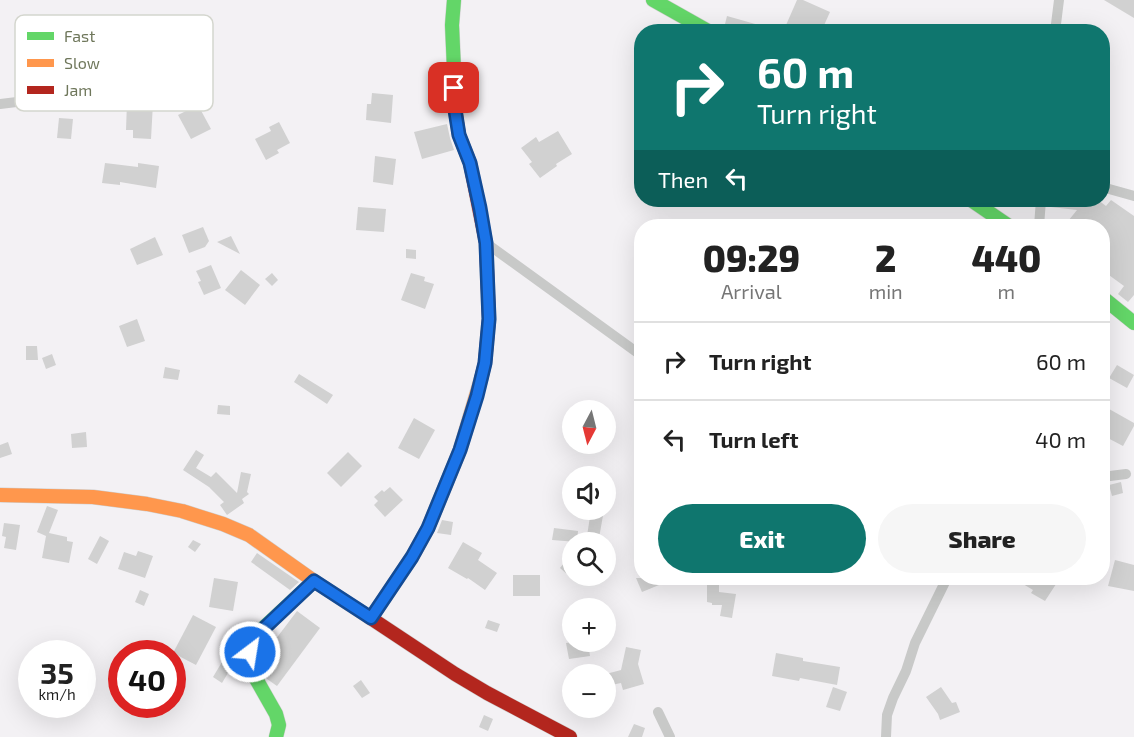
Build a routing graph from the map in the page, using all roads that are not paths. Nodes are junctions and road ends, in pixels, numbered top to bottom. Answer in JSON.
{"nodes":[{"id":1,"x":454,"y":0,"type":"edge"},
{"id":2,"x":653,"y":0,"type":"edge"},
{"id":3,"x":1059,"y":0,"type":"edge"},
{"id":4,"x":696,"y":24,"type":"edge"},
{"id":5,"x":1056,"y":24,"type":"edge"},
{"id":6,"x":15,"y":102,"type":"edge"},
{"id":7,"x":0,"y":104,"type":"edge"},
{"id":8,"x":1110,"y":189,"type":"edge"},
{"id":9,"x":1134,"y":196,"type":"edge"},
{"id":10,"x":982,"y":207,"type":"edge"},
{"id":11,"x":1000,"y":219,"type":"edge"},
{"id":12,"x":486,"y":243,"type":"junction"},
{"id":13,"x":1110,"y":304,"type":"edge"},
{"id":14,"x":1134,"y":323,"type":"edge"},
{"id":15,"x":634,"y":350,"type":"edge"},
{"id":16,"x":1126,"y":474,"type":"dead end"},
{"id":17,"x":1110,"y":476,"type":"edge"},
{"id":18,"x":0,"y":495,"type":"edge"},
{"id":19,"x":314,"y":581,"type":"junction"},
{"id":20,"x":944,"y":585,"type":"edge"},
{"id":21,"x":371,"y":618,"type":"junction"},
{"id":22,"x":658,"y":712,"type":"dead end"},
{"id":23,"x":276,"y":737,"type":"edge"},
{"id":24,"x":570,"y":737,"type":"edge"},
{"id":25,"x":670,"y":737,"type":"edge"},
{"id":26,"x":886,"y":737,"type":"edge"}],
"edges":[{"from":1,"to":12,"type":"street"},
{"from":2,"to":4,"type":"street"},
{"from":3,"to":5,"type":"street"},
{"from":6,"to":7,"type":"street"},
{"from":8,"to":9,"type":"street"},
{"from":10,"to":11,"type":"street"},
{"from":12,"to":15,"type":"street"},
{"from":12,"to":21,"type":"street"},
{"from":13,"to":14,"type":"street"},
{"from":16,"to":17,"type":"street"},
{"from":18,"to":19,"type":"street"},
{"from":19,"to":21,"type":"street"},
{"from":19,"to":23,"type":"street"},
{"from":20,"to":26,"type":"street"},
{"from":21,"to":24,"type":"street"},
{"from":22,"to":25,"type":"street"}]}
